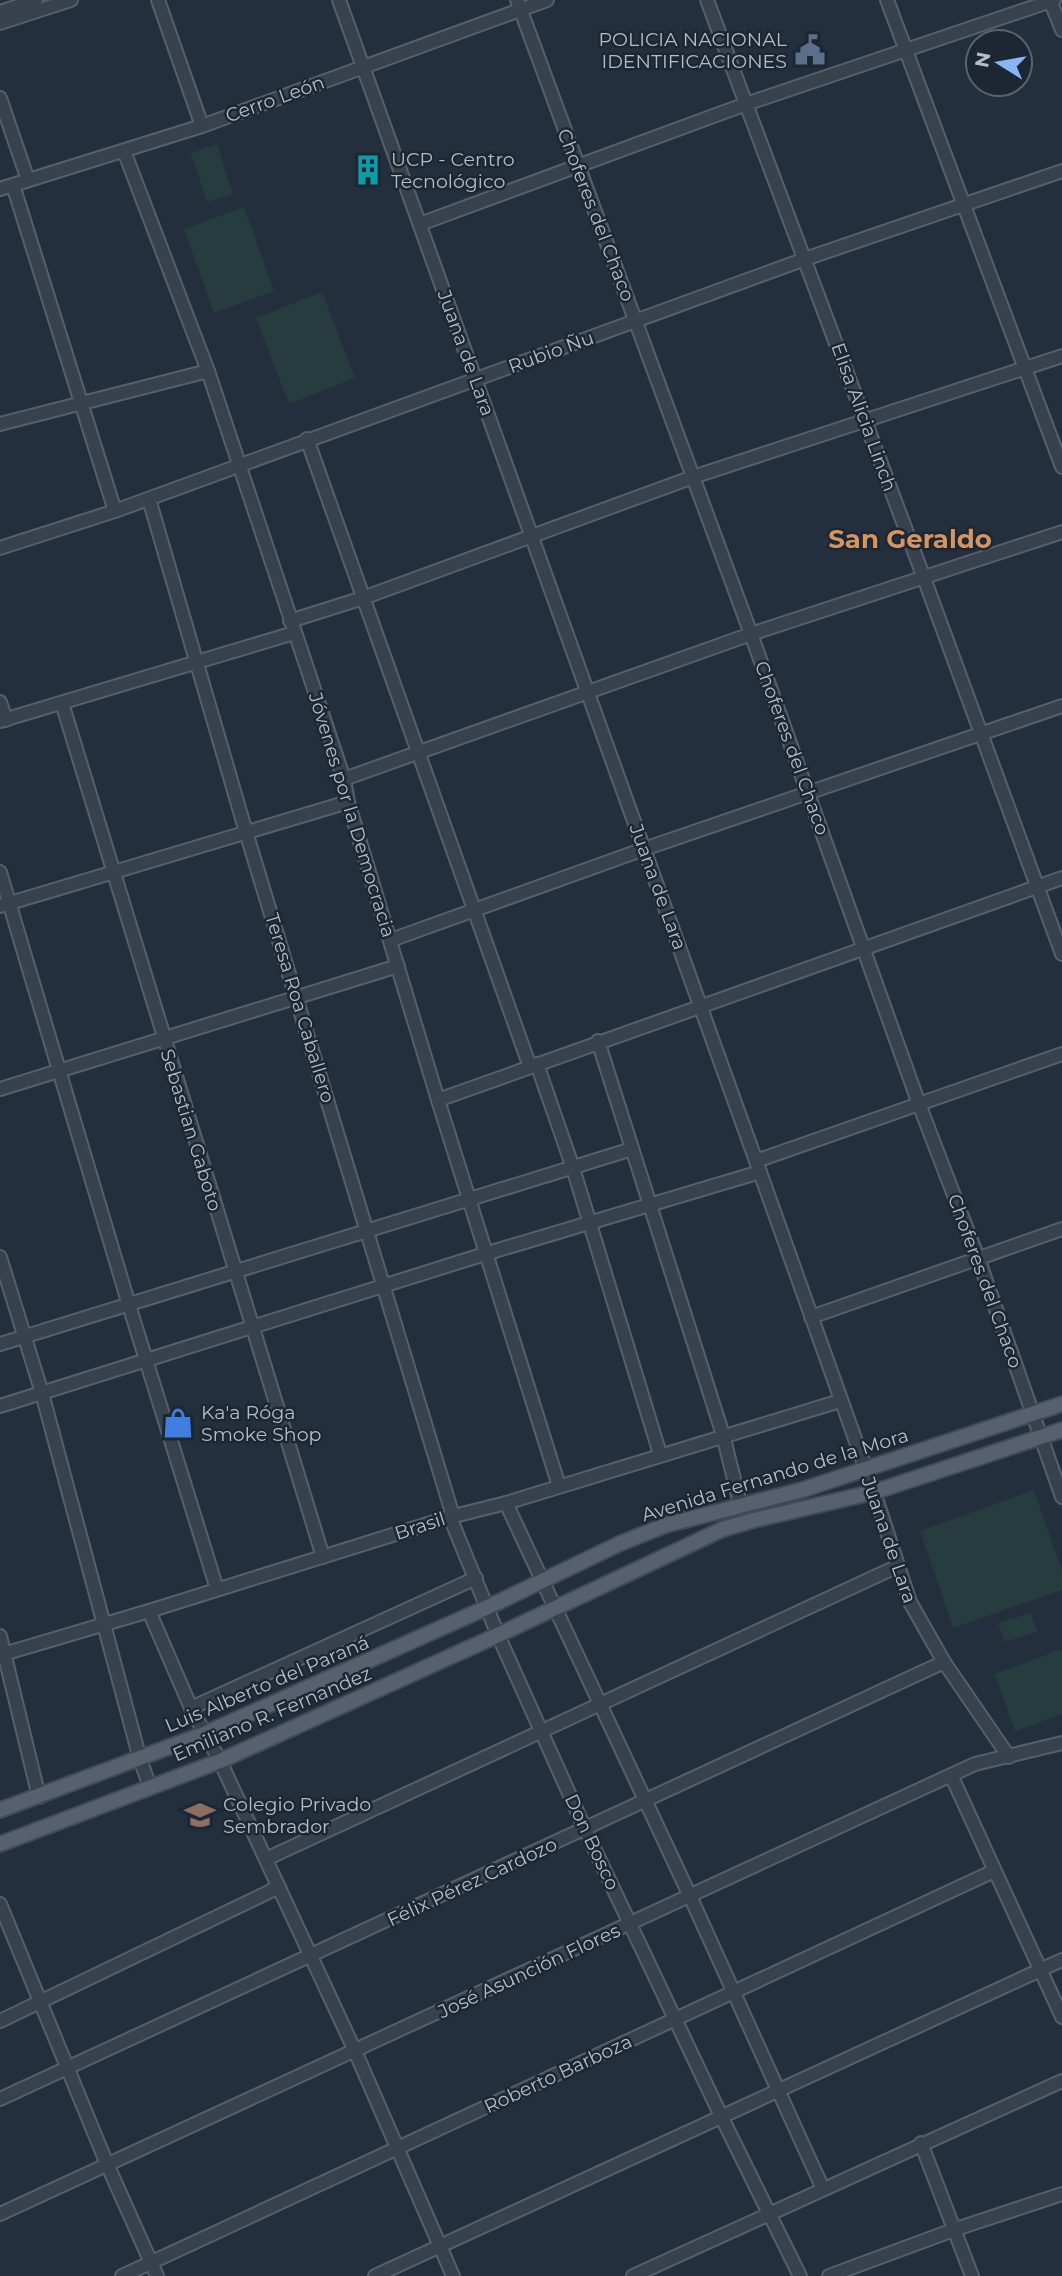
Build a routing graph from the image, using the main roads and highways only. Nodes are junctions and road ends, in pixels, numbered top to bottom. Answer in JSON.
{"nodes":[{"id":1,"x":1062,"y":1404,"type":"edge"},
{"id":2,"x":1062,"y":1430,"type":"edge"},
{"id":3,"x":544,"y":1581,"type":"joint"},
{"id":4,"x":555,"y":1609,"type":"joint"},
{"id":5,"x":0,"y":1810,"type":"edge"},
{"id":6,"x":0,"y":1844,"type":"edge"}],
"edges":[{"from":1,"to":3,"type":"main road","name":"Avenida Fernando de la Mora"},
{"from":2,"to":4,"type":"main road","name":"Avenida Fernando de la Mora"},
{"from":3,"to":5,"type":"main road","name":"Luis Alberto del Paraná"},
{"from":4,"to":6,"type":"main road","name":"Emiliano R. Fernandez"}]}
